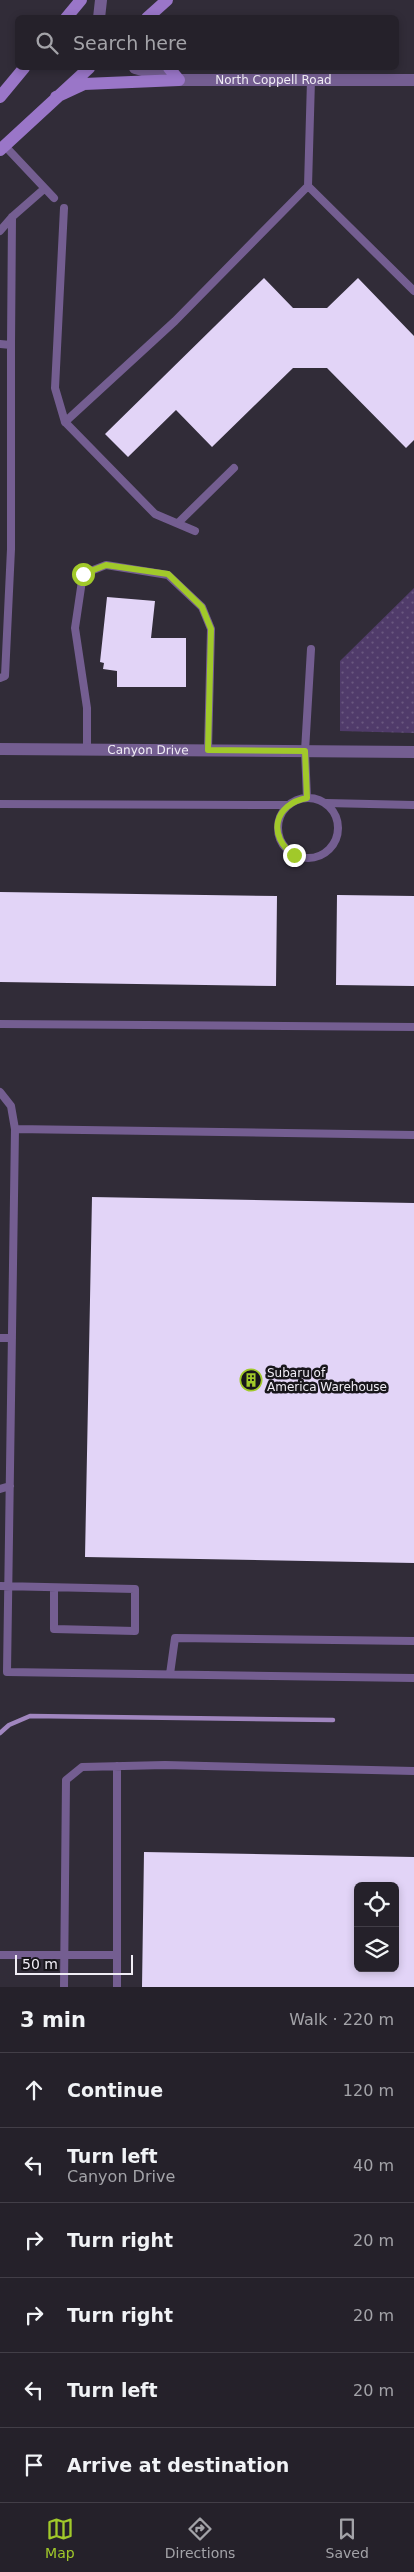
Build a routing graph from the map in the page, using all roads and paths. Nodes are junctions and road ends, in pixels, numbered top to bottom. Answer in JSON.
{"nodes":[{"id":1,"x":81,"y":0,"type":"edge"},
{"id":2,"x":101,"y":0,"type":"edge"},
{"id":3,"x":167,"y":0,"type":"edge"},
{"id":4,"x":68,"y":15,"type":"edge"},
{"id":5,"x":99,"y":15,"type":"edge"},
{"id":6,"x":152,"y":15,"type":"edge"},
{"id":7,"x":22,"y":70,"type":"edge"},
{"id":8,"x":87,"y":70,"type":"edge"},
{"id":9,"x":142,"y":70,"type":"edge"},
{"id":10,"x":171,"y":70,"type":"edge"},
{"id":11,"x":179,"y":80,"type":"junction"},
{"id":12,"x":311,"y":80,"type":"junction"},
{"id":13,"x":414,"y":80,"type":"edge"},
{"id":14,"x":0,"y":97,"type":"edge"},
{"id":15,"x":56,"y":97,"type":"junction"},
{"id":16,"x":2,"y":148,"type":"edge"},
{"id":17,"x":308,"y":186,"type":"junction"},
{"id":18,"x":44,"y":189,"type":"junction"},
{"id":19,"x":54,"y":198,"type":"dead end"},
{"id":20,"x":64,"y":208,"type":"dead end"},
{"id":21,"x":12,"y":217,"type":"junction"},
{"id":22,"x":0,"y":231,"type":"edge"},
{"id":23,"x":414,"y":291,"type":"edge"},
{"id":24,"x":0,"y":344,"type":"edge"},
{"id":25,"x":11,"y":345,"type":"junction"},
{"id":26,"x":65,"y":422,"type":"junction"},
{"id":27,"x":234,"y":468,"type":"dead end"},
{"id":28,"x":178,"y":523,"type":"junction"},
{"id":29,"x":195,"y":531,"type":"dead end"},
{"id":30,"x":311,"y":649,"type":"dead end"},
{"id":31,"x":0,"y":678,"type":"edge"},
{"id":32,"x":0,"y":748,"type":"edge"},
{"id":33,"x":86,"y":749,"type":"junction"},
{"id":34,"x":208,"y":750,"type":"junction"},
{"id":35,"x":305,"y":751,"type":"junction"},
{"id":36,"x":414,"y":752,"type":"edge"},
{"id":37,"x":307,"y":798,"type":"junction"},
{"id":38,"x":0,"y":804,"type":"edge"},
{"id":39,"x":326,"y":804,"type":"junction"},
{"id":40,"x":288,"y":805,"type":"junction"},
{"id":41,"x":414,"y":806,"type":"edge"},
{"id":42,"x":0,"y":1024,"type":"edge"},
{"id":43,"x":414,"y":1028,"type":"edge"},
{"id":44,"x":0,"y":1092,"type":"edge"},
{"id":45,"x":15,"y":1130,"type":"junction"},
{"id":46,"x":414,"y":1134,"type":"edge"},
{"id":47,"x":0,"y":1338,"type":"edge"},
{"id":48,"x":12,"y":1338,"type":"junction"},
{"id":49,"x":10,"y":1486,"type":"junction"},
{"id":50,"x":0,"y":1489,"type":"edge"},
{"id":51,"x":4,"y":1586,"type":"edge"},
{"id":52,"x":54,"y":1588,"type":"junction"},
{"id":53,"x":414,"y":1641,"type":"edge"},
{"id":54,"x":4,"y":1672,"type":"edge"},
{"id":55,"x":170,"y":1674,"type":"junction"},
{"id":56,"x":414,"y":1678,"type":"edge"},
{"id":57,"x":117,"y":1766,"type":"junction"},
{"id":58,"x":414,"y":1771,"type":"edge"},
{"id":59,"x":65,"y":1954,"type":"junction"},
{"id":60,"x":0,"y":1955,"type":"edge"},
{"id":61,"x":117,"y":1955,"type":"junction"},
{"id":62,"x":64,"y":1987,"type":"edge"},
{"id":63,"x":117,"y":1987,"type":"edge"}],
"edges":[{"from":1,"to":4,"type":"main road"},
{"from":2,"to":5,"type":"street"},
{"from":3,"to":6,"type":"main road"},
{"from":7,"to":14,"type":"main road"},
{"from":8,"to":15,"type":"main road"},
{"from":9,"to":11,"type":"street","name":"North Coppell Road"},
{"from":10,"to":11,"type":"main road"},
{"from":11,"to":12,"type":"street","name":"North Coppell Road"},
{"from":11,"to":15,"type":"main road"},
{"from":12,"to":13,"type":"street","name":"North Coppell Road"},
{"from":12,"to":17,"type":"lane"},
{"from":15,"to":16,"type":"main road"},
{"from":16,"to":18,"type":"lane"},
{"from":17,"to":23,"type":"lane"},
{"from":17,"to":26,"type":"lane"},
{"from":18,"to":19,"type":"lane"},
{"from":18,"to":21,"type":"lane"},
{"from":20,"to":26,"type":"lane"},
{"from":21,"to":22,"type":"lane"},
{"from":21,"to":25,"type":"lane"},
{"from":24,"to":25,"type":"lane"},
{"from":25,"to":31,"type":"lane"},
{"from":26,"to":28,"type":"lane"},
{"from":27,"to":28,"type":"lane"},
{"from":28,"to":29,"type":"lane"},
{"from":30,"to":35,"type":"lane"},
{"from":32,"to":33,"type":"street","name":"Canyon Drive"},
{"from":33,"to":34,"type":"street","name":"Canyon Drive"},
{"from":33,"to":34,"type":"lane"},
{"from":34,"to":35,"type":"street","name":"Canyon Drive"},
{"from":35,"to":36,"type":"street","name":"Canyon Drive"},
{"from":35,"to":37,"type":"lane"},
{"from":37,"to":39,"type":"lane"},
{"from":37,"to":40,"type":"lane"},
{"from":38,"to":40,"type":"lane"},
{"from":39,"to":40,"type":"lane"},
{"from":39,"to":41,"type":"lane"},
{"from":42,"to":43,"type":"lane"},
{"from":44,"to":45,"type":"lane"},
{"from":45,"to":46,"type":"lane"},
{"from":45,"to":48,"type":"lane"},
{"from":47,"to":48,"type":"lane"},
{"from":48,"to":49,"type":"lane"},
{"from":49,"to":50,"type":"lane"},
{"from":49,"to":51,"type":"lane"},
{"from":51,"to":52,"type":"lane"},
{"from":51,"to":54,"type":"lane"},
{"from":52,"to":52,"type":"lane"},
{"from":53,"to":55,"type":"lane"},
{"from":54,"to":55,"type":"lane"},
{"from":55,"to":56,"type":"lane"},
{"from":57,"to":58,"type":"lane"},
{"from":57,"to":59,"type":"lane"},
{"from":57,"to":61,"type":"lane"},
{"from":59,"to":60,"type":"lane"},
{"from":59,"to":61,"type":"lane"},
{"from":59,"to":62,"type":"lane"},
{"from":61,"to":63,"type":"lane"}]}
